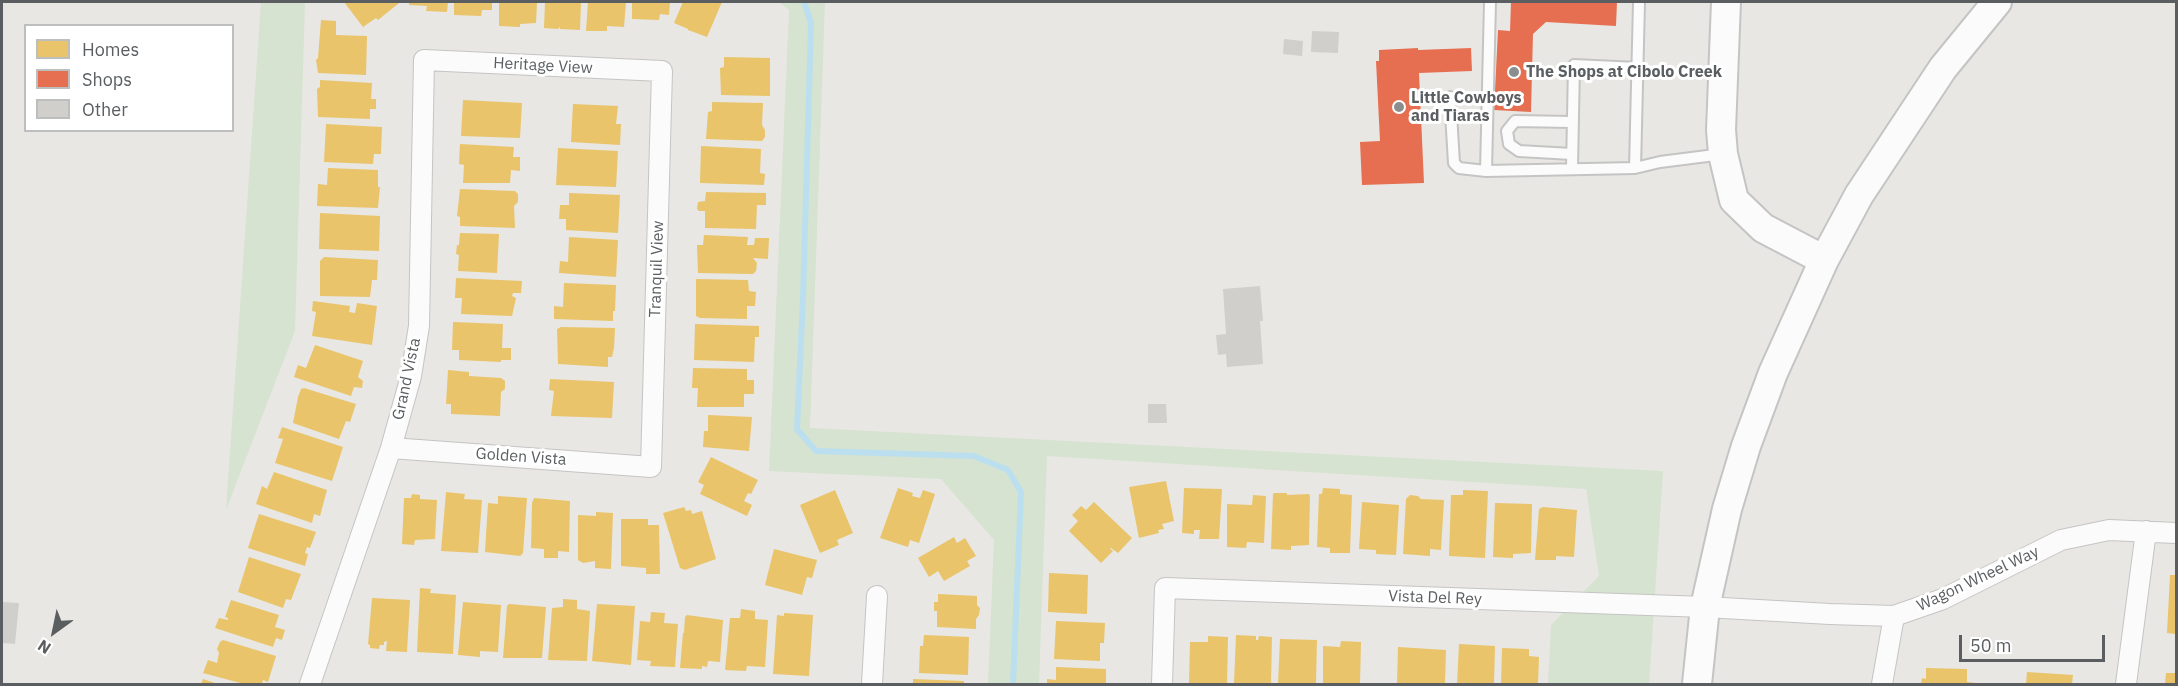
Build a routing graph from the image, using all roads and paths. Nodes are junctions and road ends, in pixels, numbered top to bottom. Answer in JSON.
{"nodes":[{"id":1,"x":1490,"y":2,"type":"edge"},
{"id":2,"x":1639,"y":2,"type":"edge"},
{"id":3,"x":1726,"y":2,"type":"edge"},
{"id":4,"x":1997,"y":2,"type":"edge"},
{"id":5,"x":424,"y":60,"type":"joint"},
{"id":6,"x":1638,"y":68,"type":"junction"},
{"id":7,"x":663,"y":71,"type":"joint"},
{"id":8,"x":1450,"y":98,"type":"dead end"},
{"id":9,"x":1572,"y":122,"type":"junction"},
{"id":10,"x":1572,"y":154,"type":"junction"},
{"id":11,"x":1723,"y":154,"type":"junction"},
{"id":12,"x":1572,"y":168,"type":"junction"},
{"id":13,"x":1635,"y":168,"type":"junction"},
{"id":14,"x":1486,"y":171,"type":"junction"},
{"id":15,"x":1824,"y":260,"type":"junction"},
{"id":16,"x":391,"y":448,"type":"junction"},
{"id":17,"x":651,"y":467,"type":"joint"},
{"id":18,"x":2146,"y":531,"type":"junction"},
{"id":19,"x":2176,"y":533,"type":"edge"},
{"id":20,"x":878,"y":596,"type":"dead end"},
{"id":21,"x":1706,"y":607,"type":"junction"},
{"id":22,"x":1894,"y":616,"type":"junction"},
{"id":23,"x":310,"y":684,"type":"edge"},
{"id":24,"x":872,"y":684,"type":"edge"},
{"id":25,"x":1161,"y":684,"type":"edge"},
{"id":26,"x":1696,"y":684,"type":"edge"},
{"id":27,"x":1882,"y":684,"type":"edge"},
{"id":28,"x":2126,"y":684,"type":"edge"}],
"edges":[{"from":1,"to":14,"type":"lane"},
{"from":2,"to":6,"type":"lane"},
{"from":3,"to":11,"type":"main road"},
{"from":4,"to":15,"type":"main road"},
{"from":5,"to":7,"type":"street","name":"Heritage View"},
{"from":5,"to":16,"type":"street","name":"Grand Vista"},
{"from":6,"to":9,"type":"lane"},
{"from":6,"to":13,"type":"lane"},
{"from":7,"to":17,"type":"street","name":"Tranquil View"},
{"from":8,"to":14,"type":"lane"},
{"from":9,"to":10,"type":"lane"},
{"from":9,"to":10,"type":"lane"},
{"from":10,"to":12,"type":"lane"},
{"from":11,"to":13,"type":"lane"},
{"from":11,"to":15,"type":"main road"},
{"from":12,"to":13,"type":"lane"},
{"from":12,"to":14,"type":"lane"},
{"from":15,"to":21,"type":"main road"},
{"from":16,"to":17,"type":"street","name":"Golden Vista"},
{"from":16,"to":23,"type":"street","name":"Grand Vista"},
{"from":18,"to":19,"type":"street","name":"Wagon Wheel Way"},
{"from":18,"to":22,"type":"street","name":"Wagon Wheel Way"},
{"from":18,"to":28,"type":"street"},
{"from":20,"to":24,"type":"street"},
{"from":21,"to":22,"type":"street","name":"Wagon Wheel Way"},
{"from":21,"to":25,"type":"street","name":"Vista Del Rey"},
{"from":21,"to":26,"type":"main road"},
{"from":22,"to":27,"type":"street"}]}
